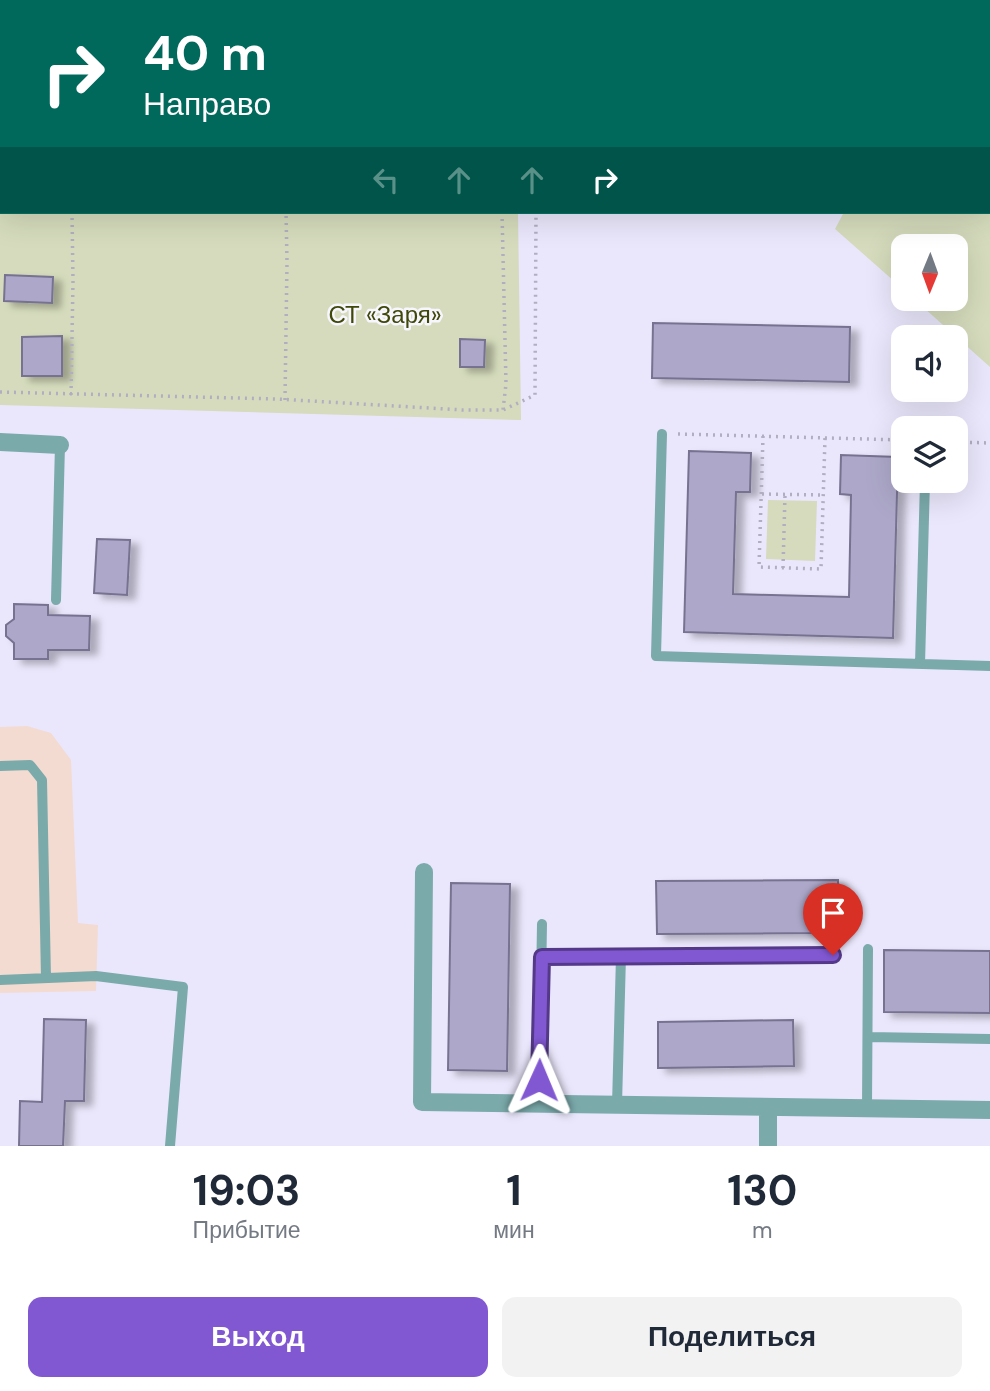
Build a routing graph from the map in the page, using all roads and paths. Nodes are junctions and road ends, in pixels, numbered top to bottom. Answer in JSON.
{"nodes":[{"id":1,"x":72,"y":214,"type":"edge"},
{"id":2,"x":286,"y":214,"type":"edge"},
{"id":3,"x":502,"y":214,"type":"edge"},
{"id":4,"x":536,"y":214,"type":"edge"},
{"id":5,"x":0,"y":392,"type":"edge"},
{"id":6,"x":71,"y":395,"type":"junction"},
{"id":7,"x":285,"y":400,"type":"junction"},
{"id":8,"x":503,"y":410,"type":"junction"},
{"id":9,"x":662,"y":434,"type":"joint"},
{"id":10,"x":763,"y":436,"type":"junction"},
{"id":11,"x":825,"y":438,"type":"junction"},
{"id":12,"x":891,"y":440,"type":"edge"},
{"id":13,"x":0,"y":442,"type":"edge"},
{"id":14,"x":968,"y":442,"type":"edge"},
{"id":15,"x":990,"y":443,"type":"edge"},
{"id":16,"x":60,"y":445,"type":"joint"},
{"id":17,"x":925,"y":493,"type":"edge"},
{"id":18,"x":762,"y":494,"type":"junction"},
{"id":19,"x":785,"y":494,"type":"junction"},
{"id":20,"x":823,"y":495,"type":"junction"},
{"id":21,"x":783,"y":568,"type":"junction"},
{"id":22,"x":56,"y":600,"type":"dead end"},
{"id":23,"x":919,"y":664,"type":"junction"},
{"id":24,"x":990,"y":666,"type":"edge"},
{"id":25,"x":0,"y":766,"type":"edge"},
{"id":26,"x":424,"y":872,"type":"dead end"},
{"id":27,"x":542,"y":924,"type":"dead end"},
{"id":28,"x":868,"y":949,"type":"dead end"},
{"id":29,"x":833,"y":955,"type":"dead end"},
{"id":30,"x":621,"y":956,"type":"junction"},
{"id":31,"x":542,"y":957,"type":"junction"},
{"id":32,"x":46,"y":978,"type":"junction"},
{"id":33,"x":0,"y":980,"type":"edge"},
{"id":34,"x":867,"y":1037,"type":"junction"},
{"id":35,"x":990,"y":1038,"type":"edge"},
{"id":36,"x":539,"y":1104,"type":"junction"},
{"id":37,"x":617,"y":1105,"type":"junction"},
{"id":38,"x":768,"y":1108,"type":"junction"},
{"id":39,"x":867,"y":1108,"type":"junction"},
{"id":40,"x":990,"y":1110,"type":"edge"},
{"id":41,"x":170,"y":1146,"type":"edge"},
{"id":42,"x":768,"y":1146,"type":"edge"}],
"edges":[{"from":1,"to":6,"type":"path"},
{"from":2,"to":7,"type":"path"},
{"from":3,"to":8,"type":"path"},
{"from":4,"to":8,"type":"path"},
{"from":5,"to":6,"type":"path"},
{"from":6,"to":7,"type":"path"},
{"from":7,"to":8,"type":"path"},
{"from":9,"to":10,"type":"path"},
{"from":9,"to":23,"type":"lane"},
{"from":10,"to":11,"type":"path"},
{"from":10,"to":18,"type":"path"},
{"from":11,"to":12,"type":"path"},
{"from":11,"to":20,"type":"path"},
{"from":13,"to":16,"type":"street"},
{"from":14,"to":15,"type":"path"},
{"from":16,"to":22,"type":"lane"},
{"from":17,"to":23,"type":"lane"},
{"from":18,"to":19,"type":"path"},
{"from":18,"to":21,"type":"path"},
{"from":19,"to":20,"type":"path"},
{"from":19,"to":21,"type":"path"},
{"from":20,"to":21,"type":"path"},
{"from":23,"to":24,"type":"lane"},
{"from":25,"to":32,"type":"lane"},
{"from":26,"to":36,"type":"street"},
{"from":27,"to":31,"type":"lane"},
{"from":28,"to":34,"type":"lane"},
{"from":29,"to":30,"type":"lane"},
{"from":30,"to":31,"type":"lane"},
{"from":30,"to":37,"type":"lane"},
{"from":31,"to":36,"type":"lane"},
{"from":32,"to":33,"type":"lane"},
{"from":32,"to":41,"type":"lane"},
{"from":34,"to":35,"type":"lane"},
{"from":34,"to":39,"type":"lane"},
{"from":36,"to":37,"type":"street"},
{"from":37,"to":38,"type":"street"},
{"from":38,"to":39,"type":"street"},
{"from":38,"to":42,"type":"street"},
{"from":39,"to":40,"type":"street"}]}
